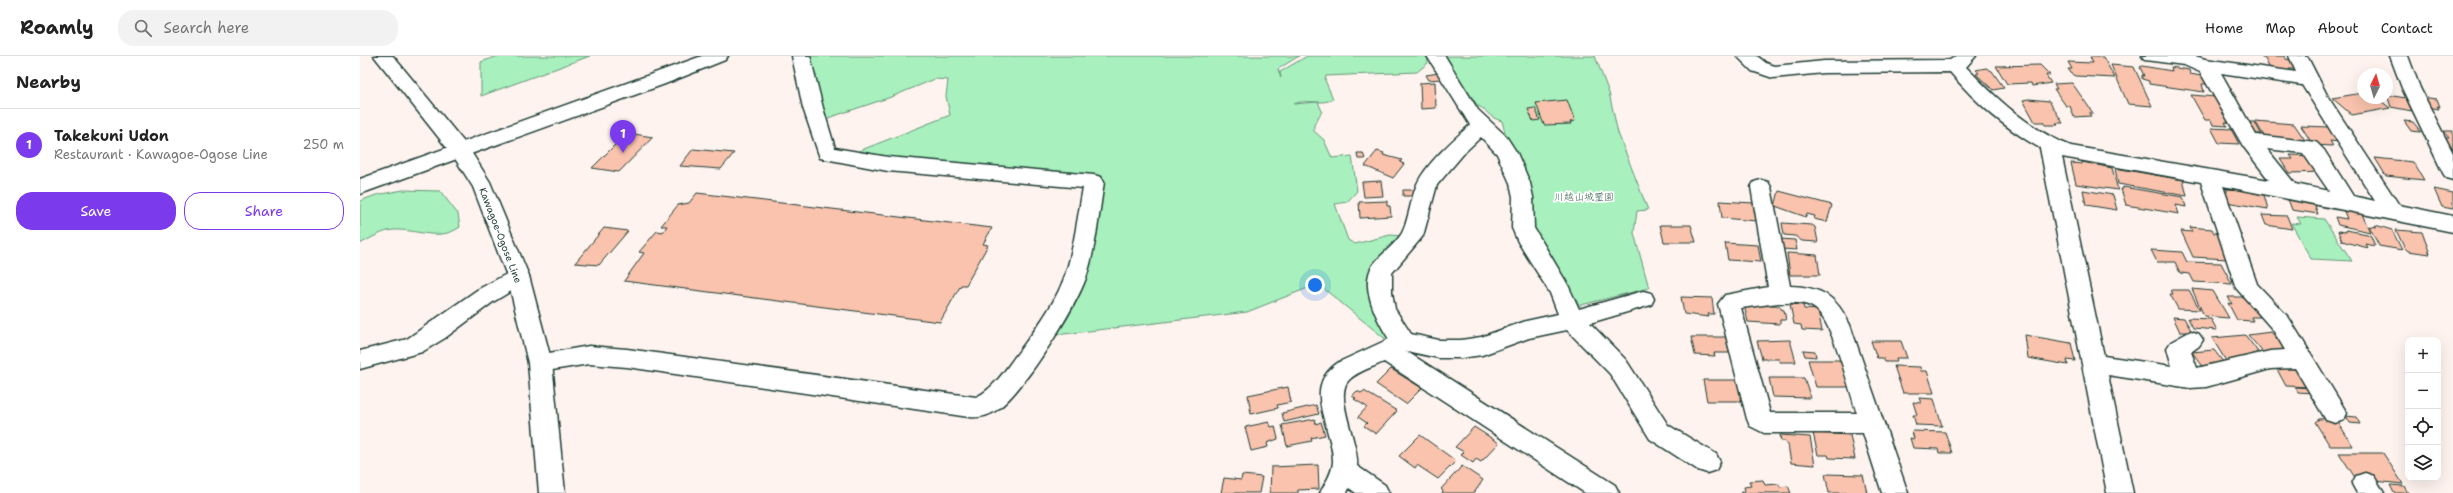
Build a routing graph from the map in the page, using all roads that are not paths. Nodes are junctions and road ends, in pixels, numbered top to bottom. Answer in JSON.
{"nodes":[{"id":1,"x":384,"y":56,"type":"edge"},
{"id":2,"x":719,"y":56,"type":"edge"},
{"id":3,"x":801,"y":56,"type":"edge"},
{"id":4,"x":1436,"y":56,"type":"edge"},
{"id":5,"x":1746,"y":56,"type":"edge"},
{"id":6,"x":2151,"y":56,"type":"edge"},
{"id":7,"x":2298,"y":56,"type":"edge"},
{"id":8,"x":2399,"y":56,"type":"edge"},
{"id":9,"x":2195,"y":60,"type":"edge"},
{"id":10,"x":1961,"y":61,"type":"edge"},
{"id":11,"x":1883,"y":62,"type":"edge"},
{"id":12,"x":2308,"y":80,"type":"junction"},
{"id":13,"x":1481,"y":126,"type":"junction"},
{"id":14,"x":2250,"y":141,"type":"junction"},
{"id":15,"x":2050,"y":147,"type":"junction"},
{"id":16,"x":461,"y":152,"type":"junction"},
{"id":17,"x":2453,"y":173,"type":"edge"},
{"id":18,"x":2210,"y":177,"type":"junction"},
{"id":19,"x":360,"y":187,"type":"edge"},
{"id":20,"x":1761,"y":187,"type":"dead end"},
{"id":21,"x":2288,"y":190,"type":"junction"},
{"id":22,"x":2347,"y":203,"type":"junction"},
{"id":23,"x":2392,"y":212,"type":"junction"},
{"id":24,"x":2453,"y":224,"type":"edge"},
{"id":25,"x":518,"y":276,"type":"junction"},
{"id":26,"x":1780,"y":294,"type":"junction"},
{"id":27,"x":1643,"y":299,"type":"dead end"},
{"id":28,"x":1572,"y":320,"type":"junction"},
{"id":29,"x":2191,"y":340,"type":"dead end"},
{"id":30,"x":1396,"y":346,"type":"junction"},
{"id":31,"x":2302,"y":358,"type":"junction"},
{"id":32,"x":360,"y":360,"type":"edge"},
{"id":33,"x":540,"y":363,"type":"junction"},
{"id":34,"x":2095,"y":364,"type":"junction"},
{"id":35,"x":2190,"y":378,"type":"junction"},
{"id":36,"x":2335,"y":413,"type":"dead end"},
{"id":37,"x":1871,"y":423,"type":"junction"},
{"id":38,"x":1707,"y":462,"type":"dead end"},
{"id":39,"x":1344,"y":471,"type":"junction"},
{"id":40,"x":552,"y":493,"type":"edge"},
{"id":41,"x":1333,"y":493,"type":"edge"},
{"id":42,"x":1376,"y":493,"type":"edge"},
{"id":43,"x":1606,"y":493,"type":"edge"},
{"id":44,"x":1895,"y":493,"type":"edge"},
{"id":45,"x":2120,"y":493,"type":"edge"}],
"edges":[{"from":1,"to":16,"type":"street","name":"Kawagoe-Ogose Line"},
{"from":2,"to":16,"type":"street"},
{"from":3,"to":33,"type":"street"},
{"from":4,"to":13,"type":"street"},
{"from":5,"to":11,"type":"street"},
{"from":6,"to":9,"type":"street"},
{"from":7,"to":12,"type":"street"},
{"from":8,"to":17,"type":"street"},
{"from":9,"to":12,"type":"street"},
{"from":9,"to":14,"type":"street"},
{"from":10,"to":11,"type":"street"},
{"from":10,"to":15,"type":"street"},
{"from":12,"to":23,"type":"street"},
{"from":13,"to":28,"type":"street"},
{"from":13,"to":30,"type":"street"},
{"from":14,"to":21,"type":"street"},
{"from":14,"to":22,"type":"street"},
{"from":15,"to":18,"type":"street"},
{"from":15,"to":34,"type":"street"},
{"from":16,"to":19,"type":"street"},
{"from":16,"to":25,"type":"street","name":"Kawagoe-Ogose Line"},
{"from":18,"to":21,"type":"street"},
{"from":18,"to":31,"type":"street"},
{"from":20,"to":26,"type":"street"},
{"from":21,"to":22,"type":"street"},
{"from":22,"to":23,"type":"street"},
{"from":23,"to":24,"type":"street"},
{"from":25,"to":32,"type":"street"},
{"from":25,"to":33,"type":"street","name":"Kawagoe-Ogose Line"},
{"from":26,"to":37,"type":"street"},
{"from":26,"to":37,"type":"street"},
{"from":27,"to":28,"type":"street"},
{"from":28,"to":30,"type":"street"},
{"from":28,"to":38,"type":"street"},
{"from":29,"to":35,"type":"street"},
{"from":30,"to":39,"type":"street"},
{"from":30,"to":43,"type":"street"},
{"from":31,"to":35,"type":"street"},
{"from":31,"to":36,"type":"street"},
{"from":33,"to":40,"type":"street","name":"Kawagoe-Ogose Line"},
{"from":34,"to":35,"type":"street"},
{"from":34,"to":45,"type":"street"},
{"from":37,"to":44,"type":"street"},
{"from":39,"to":41,"type":"street"},
{"from":39,"to":42,"type":"street"}]}
